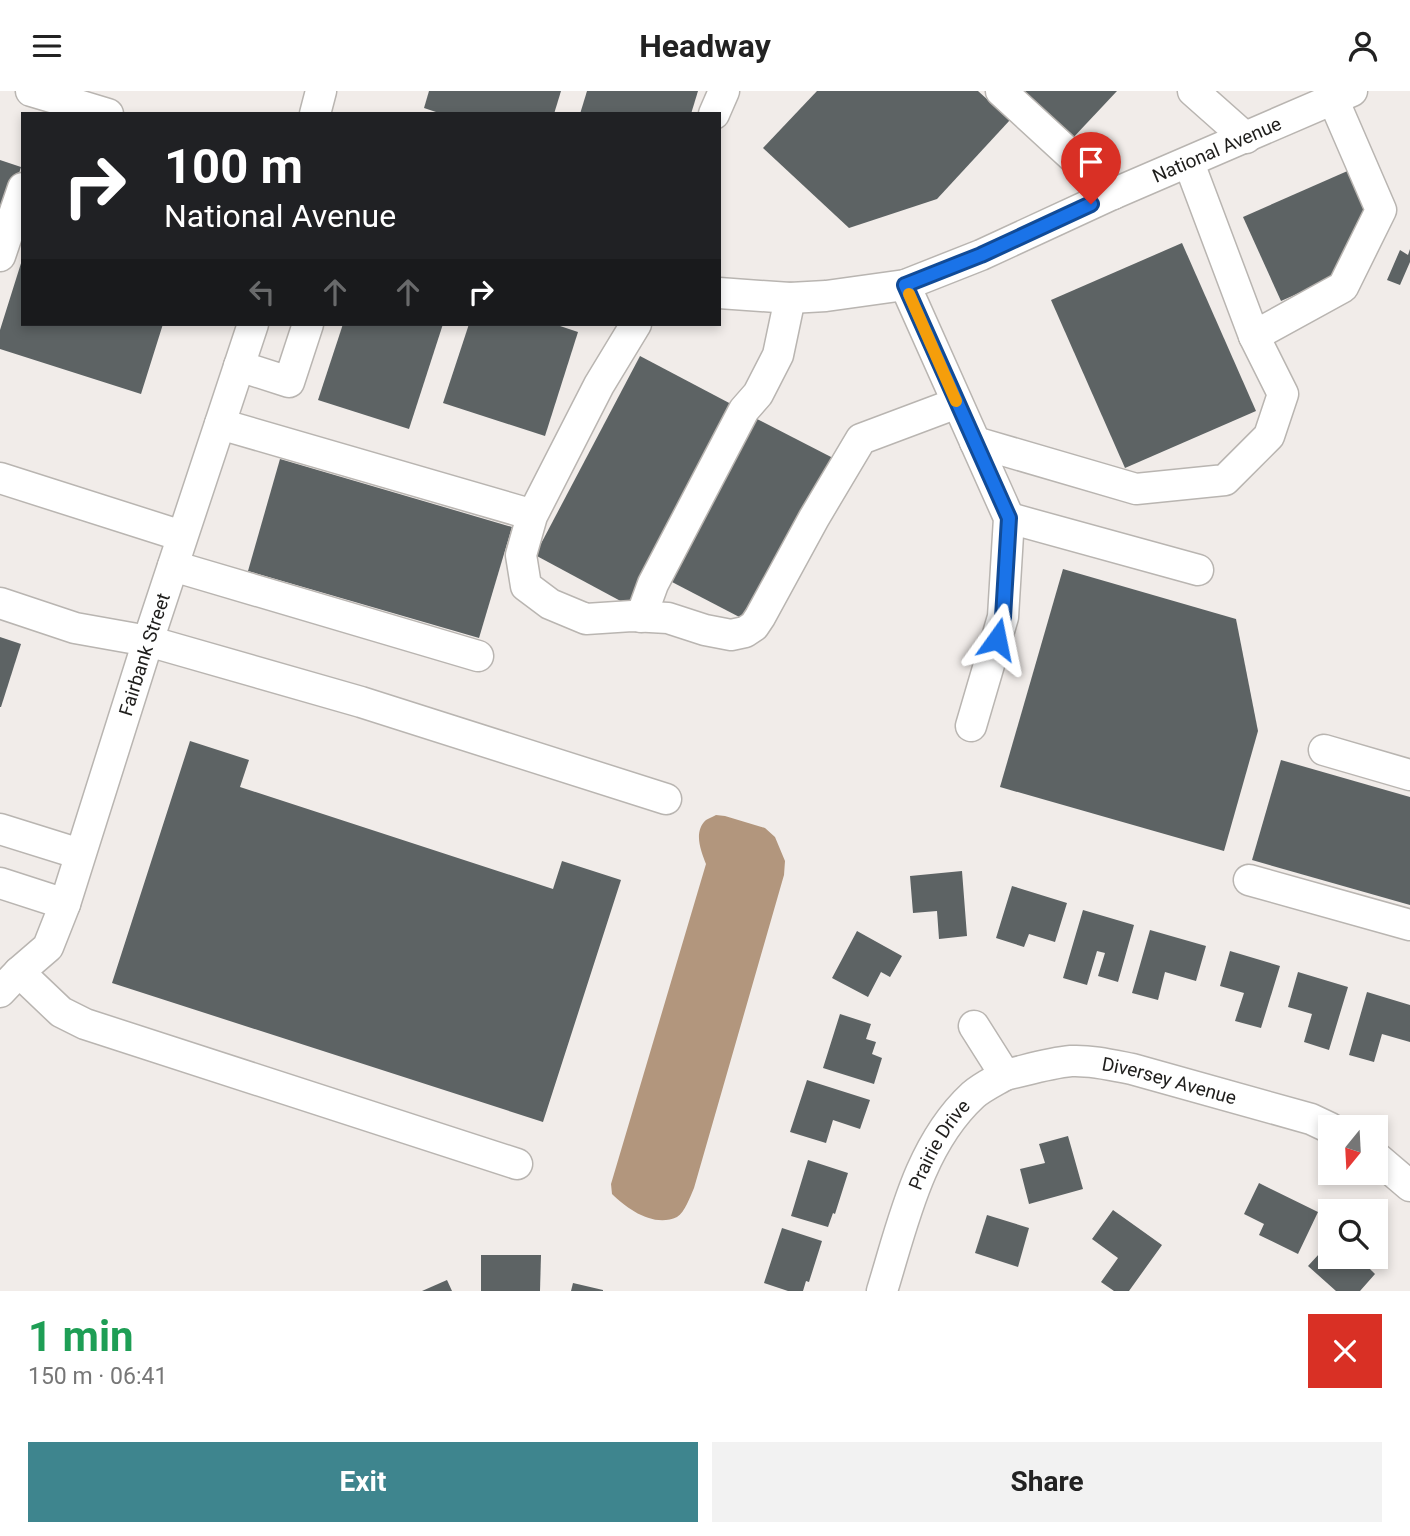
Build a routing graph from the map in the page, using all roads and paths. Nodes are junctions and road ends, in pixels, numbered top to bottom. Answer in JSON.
{"nodes":[{"id":1,"x":321,"y":91,"type":"edge"},
{"id":2,"x":724,"y":91,"type":"edge"},
{"id":3,"x":1001,"y":91,"type":"edge"},
{"id":4,"x":1193,"y":91,"type":"edge"},
{"id":5,"x":1343,"y":95,"type":"edge"},
{"id":6,"x":43,"y":101,"type":"edge"},
{"id":7,"x":98,"y":112,"type":"edge"},
{"id":8,"x":316,"y":112,"type":"edge"},
{"id":9,"x":715,"y":112,"type":"edge"},
{"id":10,"x":1246,"y":138,"type":"junction"},
{"id":11,"x":1188,"y":163,"type":"junction"},
{"id":12,"x":21,"y":194,"type":"edge"},
{"id":13,"x":1113,"y":194,"type":"junction"},
{"id":14,"x":0,"y":256,"type":"edge"},
{"id":15,"x":905,"y":285,"type":"junction"},
{"id":16,"x":721,"y":293,"type":"edge"},
{"id":17,"x":790,"y":298,"type":"junction"},
{"id":18,"x":252,"y":326,"type":"edge"},
{"id":19,"x":307,"y":326,"type":"edge"},
{"id":20,"x":635,"y":326,"type":"edge"},
{"id":21,"x":1254,"y":336,"type":"junction"},
{"id":22,"x":239,"y":366,"type":"junction"},
{"id":23,"x":957,"y":403,"type":"junction"},
{"id":24,"x":220,"y":424,"type":"junction"},
{"id":25,"x":975,"y":442,"type":"junction"},
{"id":26,"x":0,"y":478,"type":"edge"},
{"id":27,"x":523,"y":512,"type":"dead end"},
{"id":28,"x":1009,"y":518,"type":"junction"},
{"id":29,"x":182,"y":536,"type":"junction"},
{"id":30,"x":173,"y":566,"type":"junction"},
{"id":31,"x":1198,"y":570,"type":"dead end"},
{"id":32,"x":0,"y":603,"type":"edge"},
{"id":33,"x":641,"y":617,"type":"junction"},
{"id":34,"x":148,"y":641,"type":"junction"},
{"id":35,"x":478,"y":656,"type":"dead end"},
{"id":36,"x":971,"y":726,"type":"dead end"},
{"id":37,"x":1324,"y":750,"type":"dead end"},
{"id":38,"x":1410,"y":775,"type":"edge"},
{"id":39,"x":666,"y":799,"type":"dead end"},
{"id":40,"x":0,"y":829,"type":"edge"},
{"id":41,"x":80,"y":855,"type":"junction"},
{"id":42,"x":1250,"y":880,"type":"dead end"},
{"id":43,"x":0,"y":883,"type":"edge"},
{"id":44,"x":65,"y":904,"type":"junction"},
{"id":45,"x":1410,"y":925,"type":"edge"},
{"id":46,"x":10,"y":981,"type":"edge"},
{"id":47,"x":974,"y":1026,"type":"dead end"},
{"id":48,"x":1005,"y":1075,"type":"junction"},
{"id":49,"x":1318,"y":1122,"type":"edge"},
{"id":50,"x":517,"y":1164,"type":"dead end"},
{"id":51,"x":1388,"y":1167,"type":"edge"},
{"id":52,"x":1410,"y":1186,"type":"edge"},
{"id":53,"x":882,"y":1291,"type":"edge"}],
"edges":[{"from":1,"to":8,"type":"street"},
{"from":2,"to":9,"type":"street"},
{"from":3,"to":13,"type":"street"},
{"from":4,"to":10,"type":"street"},
{"from":5,"to":10,"type":"street","name":"National Avenue"},
{"from":5,"to":21,"type":"street"},
{"from":6,"to":7,"type":"street"},
{"from":10,"to":11,"type":"street","name":"National Avenue"},
{"from":11,"to":13,"type":"street","name":"National Avenue"},
{"from":11,"to":21,"type":"street"},
{"from":12,"to":14,"type":"street"},
{"from":13,"to":15,"type":"street","name":"National Avenue"},
{"from":15,"to":17,"type":"street","name":"National Avenue"},
{"from":15,"to":23,"type":"street"},
{"from":16,"to":17,"type":"street","name":"National Avenue"},
{"from":17,"to":33,"type":"street"},
{"from":18,"to":22,"type":"street","name":"Fairbank Street"},
{"from":19,"to":22,"type":"street"},
{"from":20,"to":33,"type":"street"},
{"from":21,"to":25,"type":"street"},
{"from":22,"to":24,"type":"street","name":"Fairbank Street"},
{"from":23,"to":25,"type":"street"},
{"from":23,"to":33,"type":"street"},
{"from":24,"to":27,"type":"street"},
{"from":24,"to":29,"type":"street","name":"Fairbank Street"},
{"from":25,"to":28,"type":"street"},
{"from":26,"to":29,"type":"street"},
{"from":28,"to":31,"type":"street"},
{"from":28,"to":36,"type":"street"},
{"from":29,"to":30,"type":"street","name":"Fairbank Street"},
{"from":30,"to":34,"type":"street","name":"Fairbank Street"},
{"from":30,"to":35,"type":"street"},
{"from":32,"to":34,"type":"street"},
{"from":34,"to":39,"type":"street"},
{"from":34,"to":41,"type":"street","name":"Fairbank Street"},
{"from":37,"to":38,"type":"street"},
{"from":40,"to":41,"type":"street"},
{"from":41,"to":44,"type":"street","name":"Fairbank Street"},
{"from":42,"to":45,"type":"street"},
{"from":43,"to":44,"type":"street"},
{"from":44,"to":46,"type":"street","name":"Fairbank Street"},
{"from":46,"to":50,"type":"street"},
{"from":47,"to":48,"type":"street"},
{"from":48,"to":49,"type":"street","name":"Diversey Avenue"},
{"from":48,"to":53,"type":"street","name":"Prairie Drive"},
{"from":51,"to":52,"type":"street"}]}
